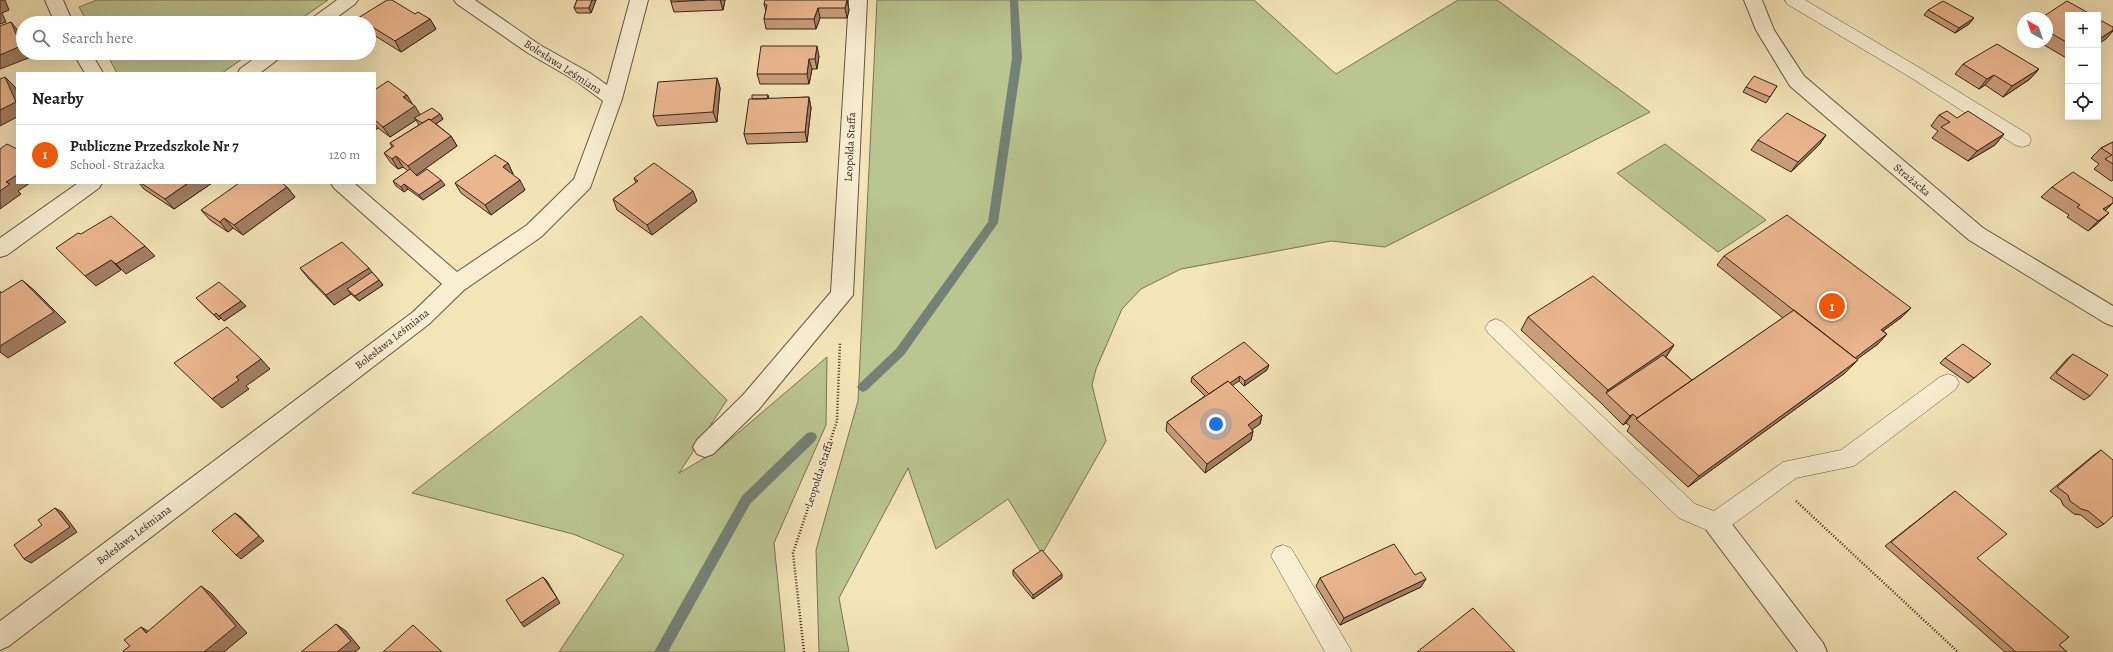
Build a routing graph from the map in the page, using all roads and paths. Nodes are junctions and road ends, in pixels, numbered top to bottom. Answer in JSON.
{"nodes":[{"id":1,"x":54,"y":0,"type":"edge"},
{"id":2,"x":349,"y":0,"type":"edge"},
{"id":3,"x":463,"y":0,"type":"edge"},
{"id":4,"x":639,"y":0,"type":"edge"},
{"id":5,"x":858,"y":0,"type":"edge"},
{"id":6,"x":1753,"y":0,"type":"edge"},
{"id":7,"x":1793,"y":0,"type":"edge"},
{"id":8,"x":61,"y":16,"type":"edge"},
{"id":9,"x":327,"y":16,"type":"edge"},
{"id":10,"x":86,"y":60,"type":"edge"},
{"id":11,"x":265,"y":60,"type":"edge"},
{"id":12,"x":93,"y":72,"type":"edge"},
{"id":13,"x":248,"y":72,"type":"edge"},
{"id":14,"x":613,"y":99,"type":"junction"},
{"id":15,"x":2022,"y":140,"type":"dead end"},
{"id":16,"x":91,"y":184,"type":"edge"},
{"id":17,"x":342,"y":184,"type":"edge"},
{"id":18,"x":0,"y":249,"type":"edge"},
{"id":19,"x":456,"y":284,"type":"junction"},
{"id":20,"x":842,"y":295,"type":"junction"},
{"id":21,"x":2113,"y":317,"type":"edge"},
{"id":22,"x":1496,"y":328,"type":"dead end"},
{"id":23,"x":1948,"y":383,"type":"dead end"},
{"id":24,"x":705,"y":447,"type":"dead end"},
{"id":25,"x":1792,"y":497,"type":"dead end"},
{"id":26,"x":1716,"y":523,"type":"junction"},
{"id":27,"x":1283,"y":556,"type":"dead end"},
{"id":28,"x":0,"y":637,"type":"edge"},
{"id":29,"x":804,"y":652,"type":"edge"},
{"id":30,"x":1339,"y":652,"type":"edge"},
{"id":31,"x":1814,"y":652,"type":"edge"},
{"id":32,"x":1958,"y":652,"type":"edge"}],
"edges":[{"from":1,"to":8,"type":"street"},
{"from":2,"to":9,"type":"street"},
{"from":3,"to":14,"type":"street","name":"Bolesława Leśmiana"},
{"from":4,"to":14,"type":"street"},
{"from":5,"to":20,"type":"street","name":"Leopolda Staffa"},
{"from":6,"to":21,"type":"street","name":"Strażacka"},
{"from":7,"to":15,"type":"lane"},
{"from":10,"to":12,"type":"street"},
{"from":11,"to":13,"type":"street"},
{"from":14,"to":19,"type":"street","name":"Bolesława Leśmiana"},
{"from":16,"to":18,"type":"street"},
{"from":17,"to":19,"type":"street"},
{"from":19,"to":28,"type":"street","name":"Bolesława Leśmiana"},
{"from":20,"to":24,"type":"street"},
{"from":20,"to":29,"type":"path","name":"Leopolda Staffa"},
{"from":22,"to":26,"type":"lane"},
{"from":23,"to":26,"type":"lane"},
{"from":25,"to":32,"type":"path"},
{"from":26,"to":31,"type":"street"},
{"from":27,"to":30,"type":"lane"}]}
